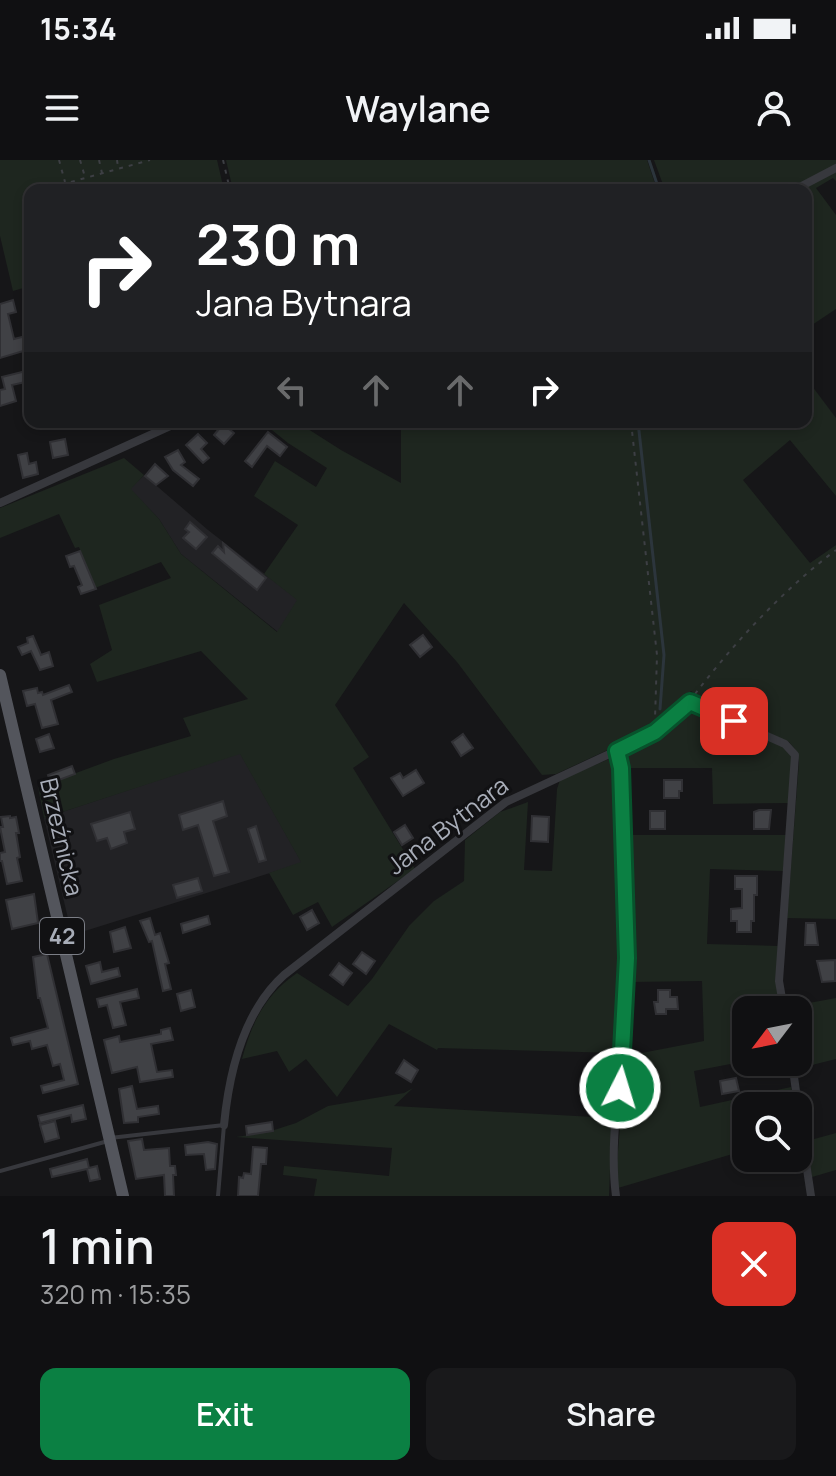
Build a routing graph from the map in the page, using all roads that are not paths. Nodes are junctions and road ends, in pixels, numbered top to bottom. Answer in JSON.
{"nodes":[{"id":1,"x":836,"y":168,"type":"edge"},
{"id":2,"x":805,"y":184,"type":"edge"},
{"id":3,"x":166,"y":428,"type":"edge"},
{"id":4,"x":0,"y":503,"type":"edge"},
{"id":5,"x":0,"y":675,"type":"edge"},
{"id":6,"x":617,"y":751,"type":"junction"},
{"id":7,"x":782,"y":996,"type":"edge"},
{"id":8,"x":224,"y":1125,"type":"junction"},
{"id":9,"x":110,"y":1139,"type":"junction"},
{"id":10,"x":0,"y":1171,"type":"edge"},
{"id":11,"x":807,"y":1172,"type":"edge"},
{"id":12,"x":123,"y":1196,"type":"edge"},
{"id":13,"x":218,"y":1196,"type":"edge"},
{"id":14,"x":616,"y":1196,"type":"edge"},
{"id":15,"x":811,"y":1196,"type":"edge"}],
"edges":[{"from":1,"to":2,"type":"street"},
{"from":3,"to":4,"type":"street"},
{"from":5,"to":9,"type":"main road","name":"Brzeźnicka","number":"42"},
{"from":6,"to":7,"type":"street","name":"Jana Bytnara"},
{"from":6,"to":8,"type":"street","name":"Jana Bytnara"},
{"from":6,"to":14,"type":"street"},
{"from":8,"to":9,"type":"lane"},
{"from":8,"to":13,"type":"lane","name":"Jana Bytnara"},
{"from":9,"to":10,"type":"lane"},
{"from":9,"to":12,"type":"main road","name":"Brzeźnicka","number":"42"},
{"from":11,"to":15,"type":"street"}]}
